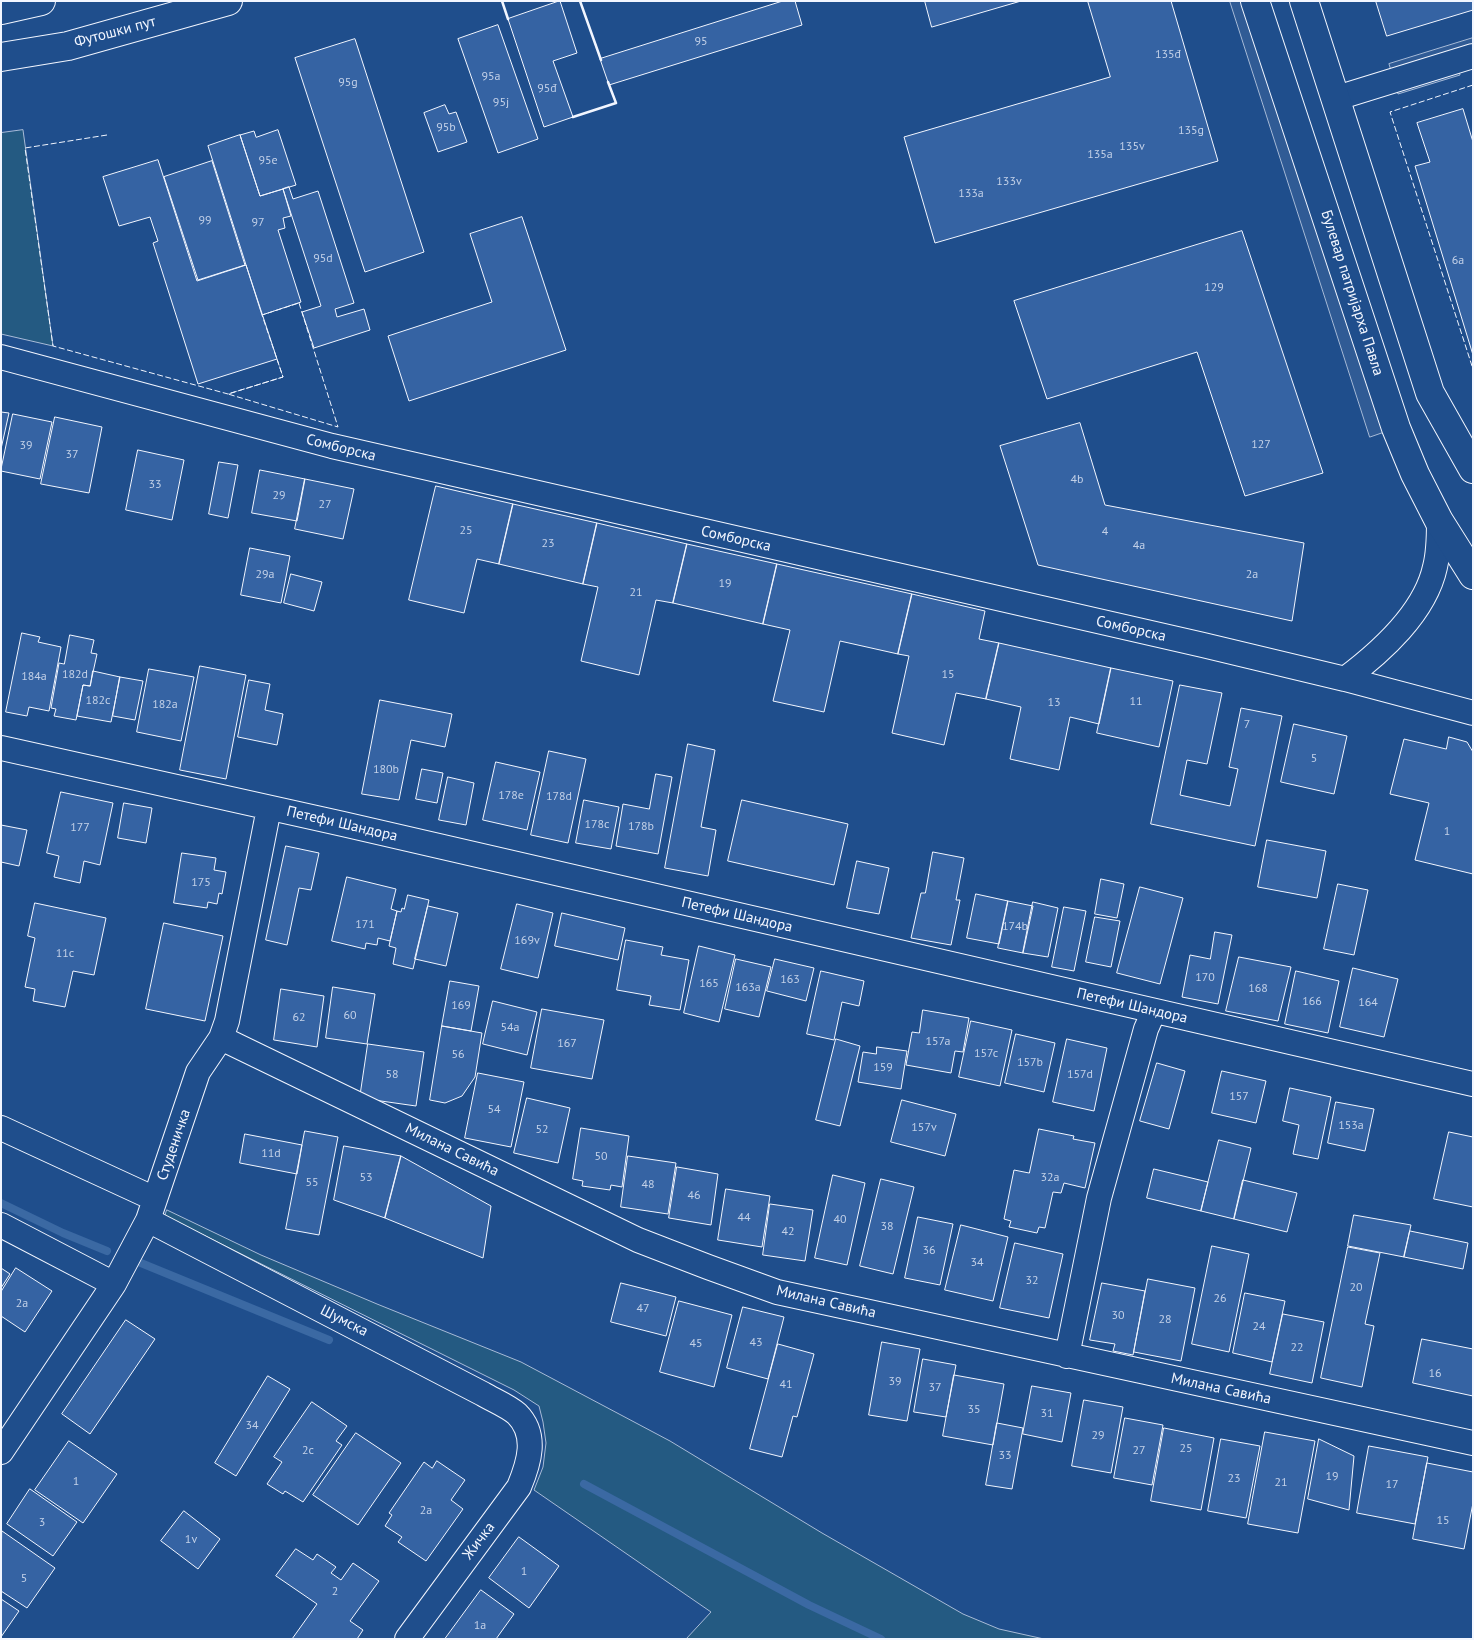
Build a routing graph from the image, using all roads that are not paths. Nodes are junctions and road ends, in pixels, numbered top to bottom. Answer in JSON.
{"nodes":[{"id":1,"x":228,"y":1,"type":"edge"},
{"id":2,"x":1255,"y":1,"type":"edge"},
{"id":3,"x":1304,"y":1,"type":"edge"},
{"id":4,"x":1473,"y":56,"type":"edge"},
{"id":5,"x":1,"y":57,"type":"edge"},
{"id":6,"x":1337,"y":98,"type":"junction"},
{"id":7,"x":1,"y":357,"type":"edge"},
{"id":8,"x":1473,"y":468,"type":"edge"},
{"id":9,"x":1439,"y":521,"type":"junction"},
{"id":10,"x":1473,"y":575,"type":"edge"},
{"id":11,"x":1345,"y":679,"type":"junction"},
{"id":12,"x":1473,"y":713,"type":"edge"},
{"id":13,"x":1,"y":748,"type":"edge"},
{"id":14,"x":270,"y":808,"type":"junction"},
{"id":15,"x":1154,"y":1011,"type":"junction"},
{"id":16,"x":221,"y":1038,"type":"junction"},
{"id":17,"x":1473,"y":1084,"type":"edge"},
{"id":18,"x":1,"y":1128,"type":"edge"},
{"id":19,"x":152,"y":1209,"type":"junction"},
{"id":20,"x":1,"y":1226,"type":"edge"},
{"id":21,"x":114,"y":1284,"type":"junction"},
{"id":22,"x":1067,"y":1356,"type":"junction"},
{"id":23,"x":530,"y":1435,"type":"joint"},
{"id":24,"x":1473,"y":1443,"type":"edge"},
{"id":25,"x":1,"y":1452,"type":"edge"},
{"id":26,"x":407,"y":1639,"type":"edge"}],
"edges":[{"from":1,"to":5,"type":"main road","name":"Футошки пут"},
{"from":2,"to":9,"type":"main road","name":"Булевар патријарха Павла"},
{"from":3,"to":6,"type":"main road"},
{"from":4,"to":6,"type":"street"},
{"from":6,"to":8,"type":"main road"},
{"from":7,"to":11,"type":"street","name":"Сомборска"},
{"from":9,"to":10,"type":"main road","name":"Булевар патријарха Павла"},
{"from":9,"to":11,"type":"street"},
{"from":11,"to":12,"type":"street","name":"Сомборска"},
{"from":13,"to":14,"type":"street","name":"Петефи Шандора"},
{"from":14,"to":15,"type":"street","name":"Петефи Шандора"},
{"from":14,"to":16,"type":"street","name":"Студеничка"},
{"from":15,"to":17,"type":"street","name":"Петефи Шандора"},
{"from":15,"to":22,"type":"street"},
{"from":16,"to":19,"type":"street","name":"Студеничка"},
{"from":16,"to":22,"type":"street","name":"Милана Савића"},
{"from":18,"to":19,"type":"street","name":"Шумска"},
{"from":19,"to":21,"type":"street","name":"Студеничка"},
{"from":19,"to":23,"type":"street","name":"Шумска"},
{"from":20,"to":21,"type":"street"},
{"from":21,"to":25,"type":"street","name":"Студеничка"},
{"from":22,"to":24,"type":"street","name":"Милана Савића"},
{"from":23,"to":26,"type":"street","name":"Жичка"}]}
